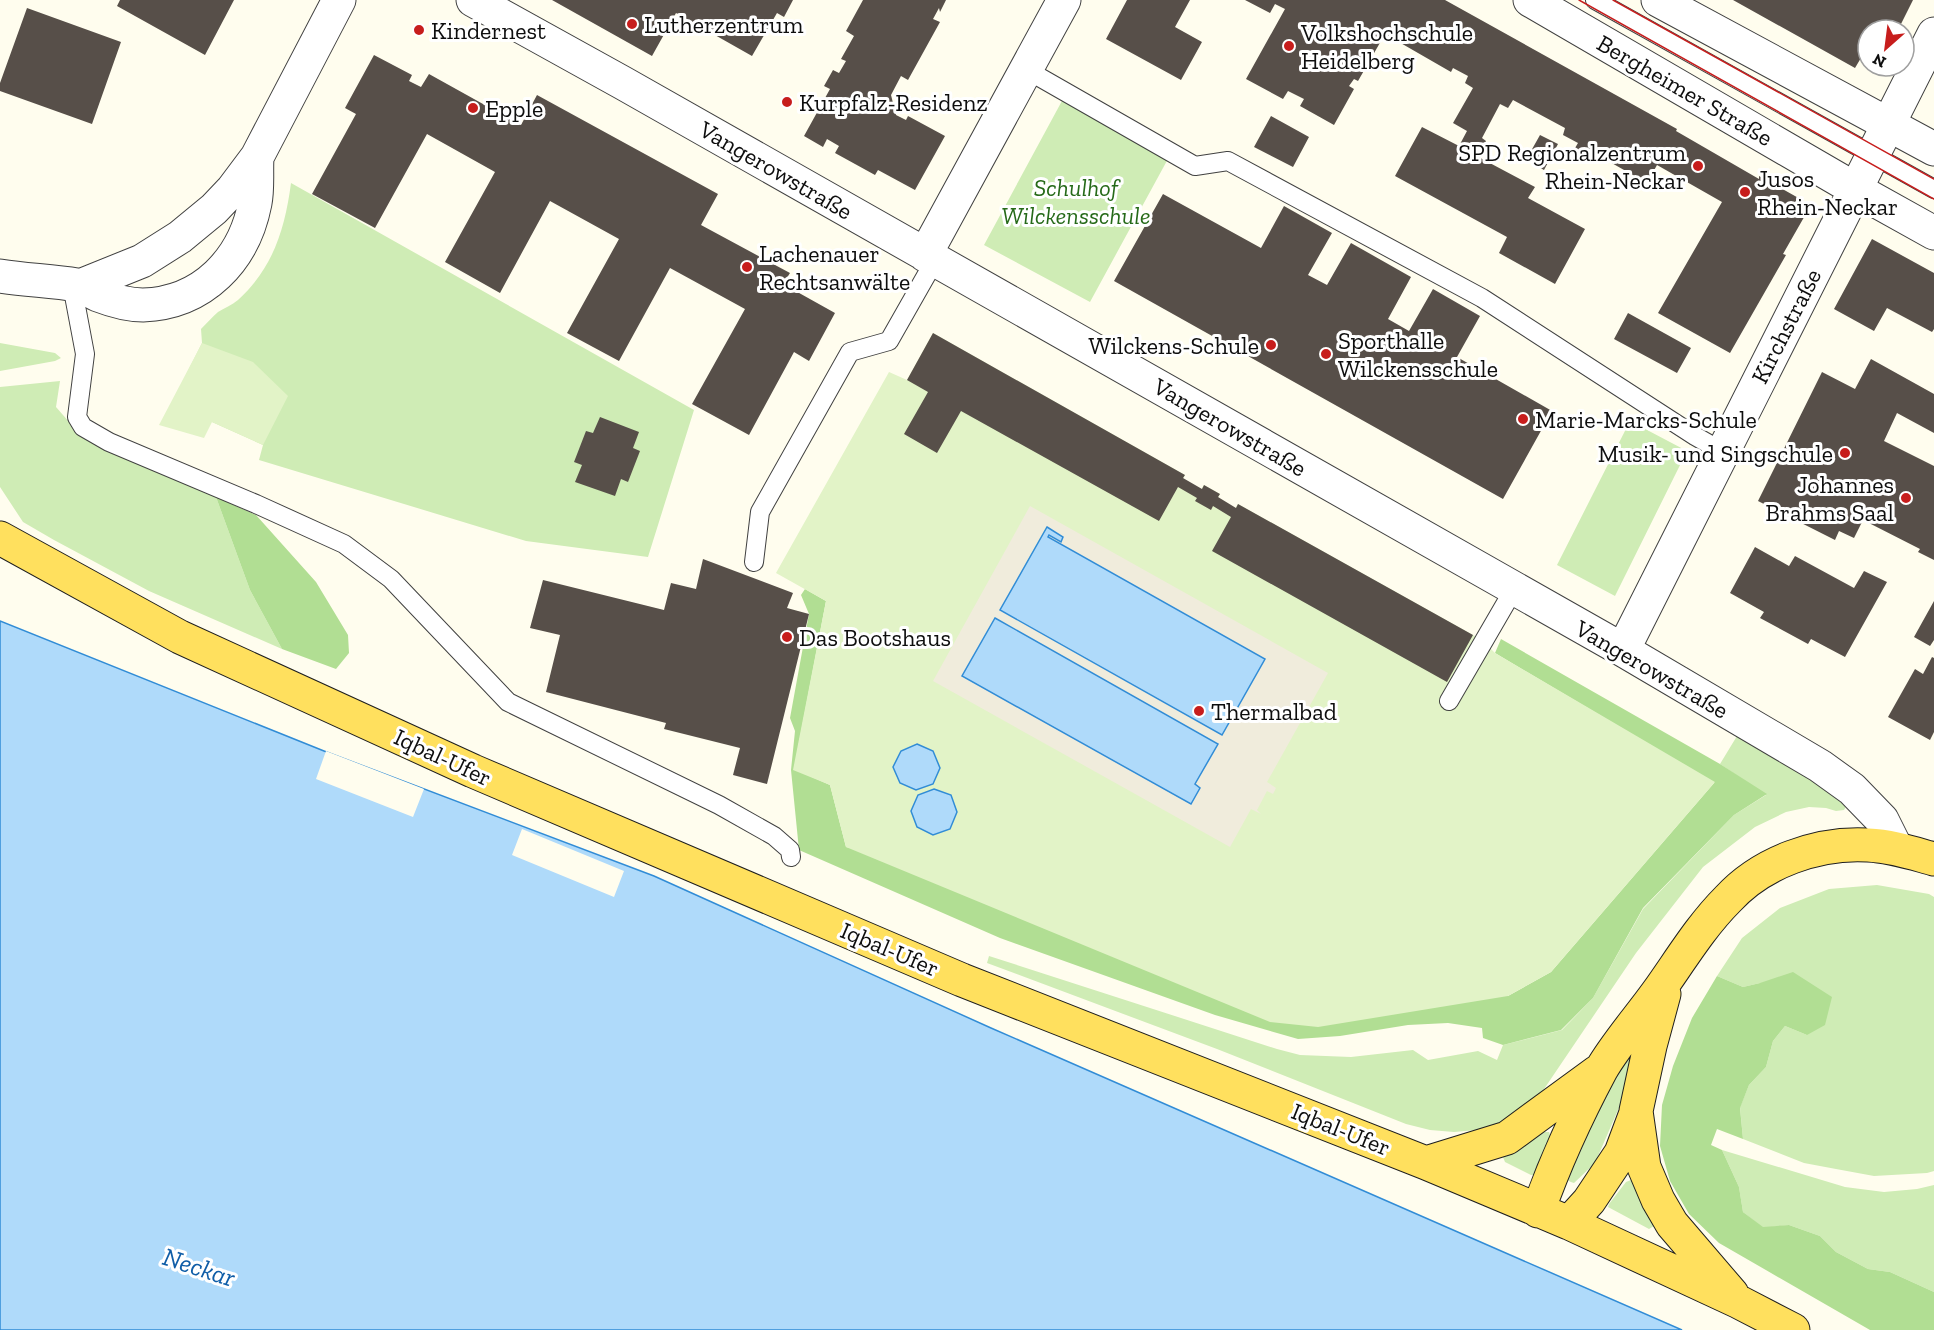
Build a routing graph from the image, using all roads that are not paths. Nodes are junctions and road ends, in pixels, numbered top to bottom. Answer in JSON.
{"nodes":[{"id":1,"x":339,"y":0,"type":"edge"},
{"id":2,"x":473,"y":0,"type":"edge"},
{"id":3,"x":1064,"y":0,"type":"edge"},
{"id":4,"x":1530,"y":0,"type":"edge"},
{"id":5,"x":1595,"y":0,"type":"edge"},
{"id":6,"x":1658,"y":0,"type":"edge"},
{"id":7,"x":1934,"y":34,"type":"edge"},
{"id":8,"x":1027,"y":70,"type":"junction"},
{"id":9,"x":1889,"y":124,"type":"junction"},
{"id":10,"x":1934,"y":149,"type":"edge"},
{"id":11,"x":1873,"y":155,"type":"junction"},
{"id":12,"x":257,"y":157,"type":"junction"},
{"id":13,"x":1855,"y":189,"type":"junction"},
{"id":14,"x":1934,"y":189,"type":"edge"},
{"id":15,"x":1934,"y":233,"type":"edge"},
{"id":16,"x":930,"y":257,"type":"junction"},
{"id":17,"x":0,"y":276,"type":"edge"},
{"id":18,"x":76,"y":285,"type":"junction"},
{"id":19,"x":1723,"y":452,"type":"junction"},
{"id":20,"x":0,"y":538,"type":"edge"},
{"id":21,"x":754,"y":562,"type":"dead end"},
{"id":22,"x":1514,"y":588,"type":"junction"},
{"id":23,"x":1623,"y":650,"type":"junction"},
{"id":24,"x":1449,"y":701,"type":"dead end"},
{"id":25,"x":1896,"y":848,"type":"junction"},
{"id":26,"x":791,"y":857,"type":"dead end"},
{"id":27,"x":1934,"y":859,"type":"edge"},
{"id":28,"x":1670,"y":975,"type":"junction"},
{"id":29,"x":1602,"y":1068,"type":"junction"},
{"id":30,"x":1636,"y":1111,"type":"junction"},
{"id":31,"x":1426,"y":1163,"type":"junction"},
{"id":32,"x":1538,"y":1211,"type":"junction"},
{"id":33,"x":1569,"y":1223,"type":"junction"},
{"id":34,"x":1739,"y":1302,"type":"junction"},
{"id":35,"x":1793,"y":1330,"type":"edge"}],
"edges":[{"from":1,"to":12,"type":"street"},
{"from":2,"to":16,"type":"street","name":"Vangerowstraße"},
{"from":3,"to":8,"type":"street"},
{"from":4,"to":13,"type":"street","name":"Bergheimer Straße"},
{"from":5,"to":11,"type":"lane"},
{"from":6,"to":9,"type":"street"},
{"from":7,"to":9,"type":"street","name":"Kirchstraße"},
{"from":8,"to":16,"type":"street"},
{"from":8,"to":19,"type":"lane"},
{"from":9,"to":10,"type":"street"},
{"from":9,"to":11,"type":"street","name":"Kirchstraße"},
{"from":11,"to":13,"type":"street","name":"Kirchstraße"},
{"from":11,"to":14,"type":"lane"},
{"from":12,"to":18,"type":"street"},
{"from":12,"to":18,"type":"street"},
{"from":13,"to":15,"type":"street","name":"Bergheimer Straße"},
{"from":13,"to":19,"type":"street","name":"Kirchstraße"},
{"from":16,"to":21,"type":"lane"},
{"from":16,"to":22,"type":"street","name":"Vangerowstraße"},
{"from":17,"to":18,"type":"street"},
{"from":18,"to":26,"type":"lane"},
{"from":19,"to":23,"type":"street","name":"Kirchstraße"},
{"from":20,"to":31,"type":"main road","name":"Iqbal-Ufer"},
{"from":22,"to":23,"type":"street","name":"Vangerowstraße"},
{"from":22,"to":24,"type":"lane"},
{"from":23,"to":25,"type":"street","name":"Vangerowstraße"},
{"from":25,"to":27,"type":"main road"},
{"from":25,"to":28,"type":"main road"},
{"from":28,"to":29,"type":"main road"},
{"from":28,"to":30,"type":"main road"},
{"from":29,"to":31,"type":"main road"},
{"from":29,"to":32,"type":"main road"},
{"from":30,"to":33,"type":"main road"},
{"from":30,"to":34,"type":"main road"},
{"from":31,"to":32,"type":"main road","name":"Iqbal-Ufer"},
{"from":32,"to":33,"type":"main road","name":"Iqbal-Ufer"},
{"from":33,"to":34,"type":"main road","name":"Iqbal-Ufer"},
{"from":34,"to":35,"type":"main road","name":"Iqbal-Ufer"}]}
